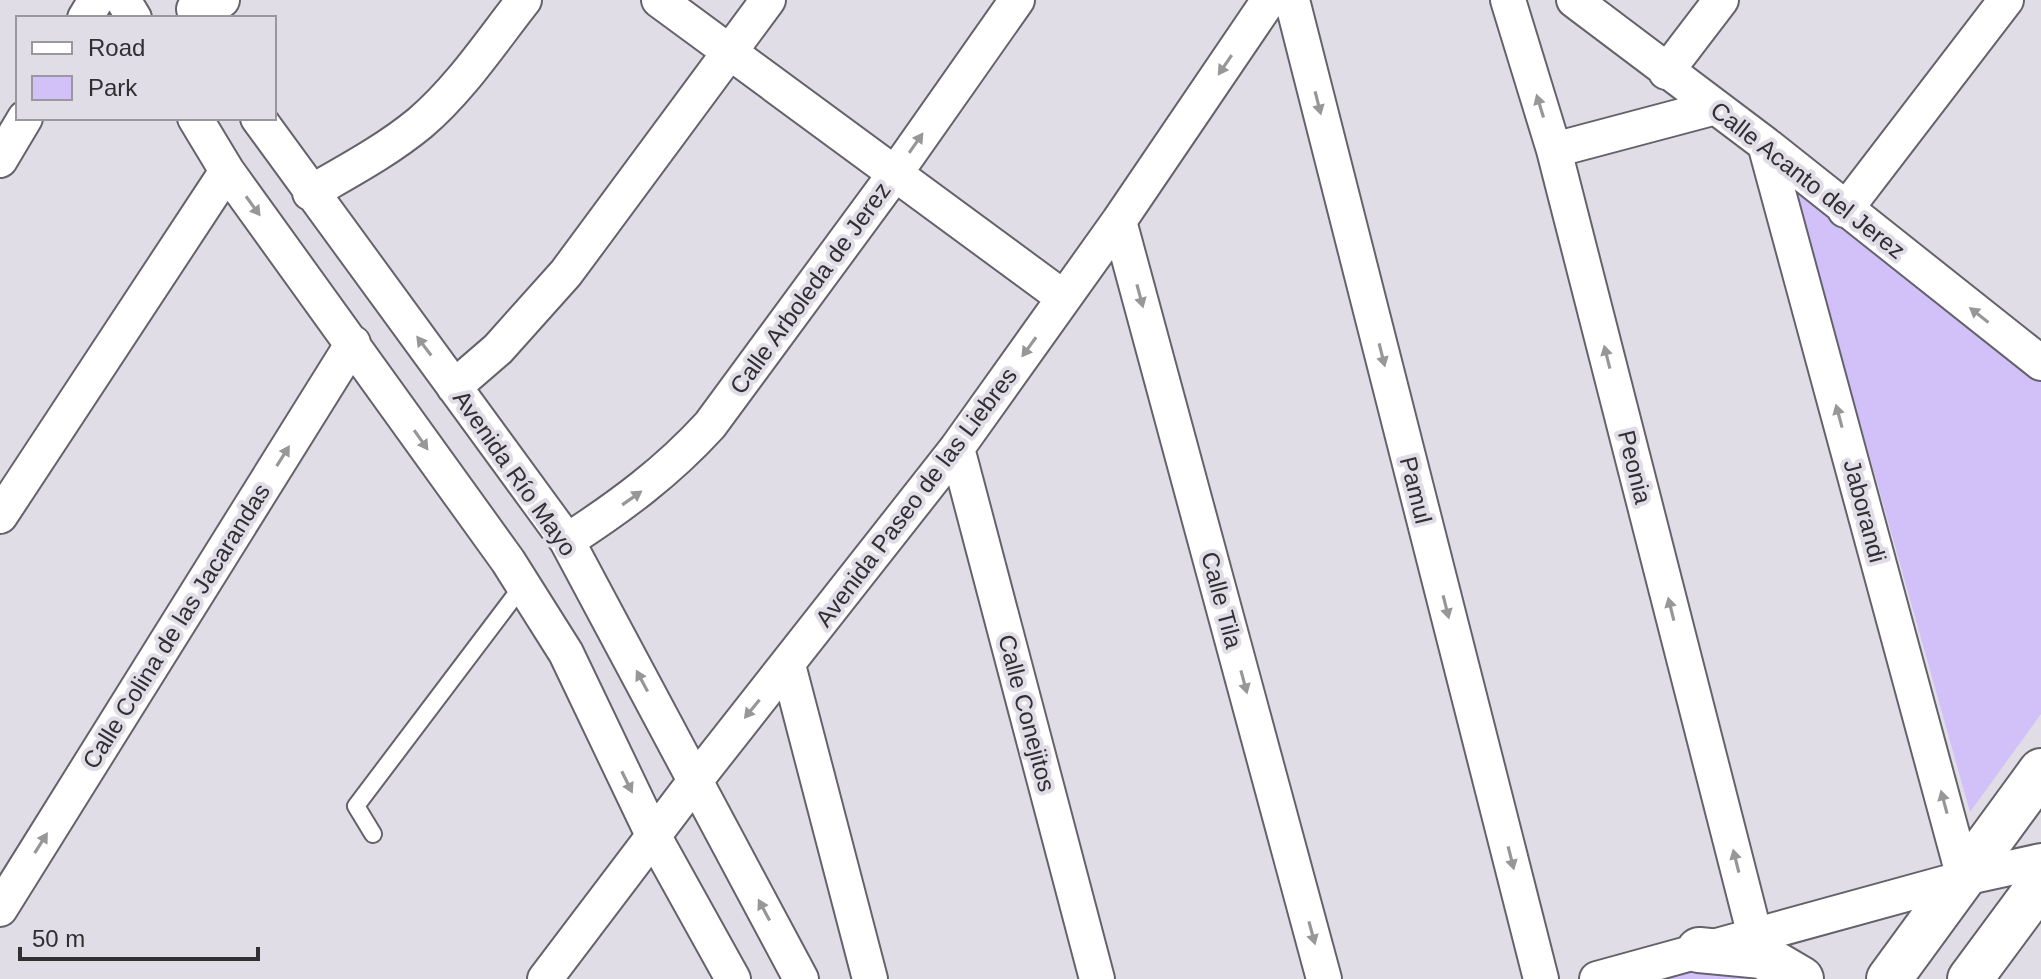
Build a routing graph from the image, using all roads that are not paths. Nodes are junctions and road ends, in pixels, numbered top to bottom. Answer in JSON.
{"nodes":[{"id":1,"x":524,"y":0,"type":"edge"},
{"id":2,"x":659,"y":0,"type":"edge"},
{"id":3,"x":768,"y":0,"type":"edge"},
{"id":4,"x":1017,"y":0,"type":"edge"},
{"id":5,"x":1269,"y":0,"type":"edge"},
{"id":6,"x":1292,"y":0,"type":"edge"},
{"id":7,"x":1508,"y":0,"type":"edge"},
{"id":8,"x":1574,"y":0,"type":"edge"},
{"id":9,"x":1721,"y":0,"type":"edge"},
{"id":10,"x":2006,"y":0,"type":"edge"},
{"id":11,"x":730,"y":53,"type":"junction"},
{"id":12,"x":1666,"y":72,"type":"junction"},
{"id":13,"x":1716,"y":107,"type":"junction"},
{"id":14,"x":24,"y":120,"type":"edge"},
{"id":15,"x":196,"y":120,"type":"edge"},
{"id":16,"x":259,"y":120,"type":"edge"},
{"id":17,"x":1765,"y":144,"type":"junction"},
{"id":18,"x":1554,"y":150,"type":"junction"},
{"id":19,"x":0,"y":160,"type":"edge"},
{"id":20,"x":227,"y":171,"type":"junction"},
{"id":21,"x":894,"y":175,"type":"junction"},
{"id":22,"x":310,"y":193,"type":"junction"},
{"id":23,"x":1845,"y":210,"type":"junction"},
{"id":24,"x":1119,"y":221,"type":"junction"},
{"id":25,"x":1064,"y":298,"type":"junction"},
{"id":26,"x":353,"y":343,"type":"junction"},
{"id":27,"x":2036,"y":350,"type":"edge"},
{"id":28,"x":454,"y":387,"type":"junction"},
{"id":29,"x":957,"y":448,"type":"junction"},
{"id":30,"x":0,"y":516,"type":"edge"},
{"id":31,"x":567,"y":541,"type":"junction"},
{"id":32,"x":523,"y":585,"type":"junction"},
{"id":33,"x":788,"y":665,"type":"junction"},
{"id":34,"x":2041,"y":771,"type":"edge"},
{"id":35,"x":695,"y":781,"type":"junction"},
{"id":36,"x":373,"y":834,"type":"dead end"},
{"id":37,"x":653,"y":835,"type":"junction"},
{"id":38,"x":2041,"y":861,"type":"edge"},
{"id":39,"x":1964,"y":878,"type":"junction"},
{"id":40,"x":2041,"y":883,"type":"edge"},
{"id":41,"x":0,"y":909,"type":"edge"},
{"id":42,"x":1755,"y":936,"type":"junction"},
{"id":43,"x":1699,"y":950,"type":"junction"},
{"id":44,"x":545,"y":979,"type":"edge"},
{"id":45,"x":733,"y":979,"type":"edge"},
{"id":46,"x":801,"y":979,"type":"edge"},
{"id":47,"x":870,"y":979,"type":"edge"},
{"id":48,"x":1097,"y":979,"type":"edge"},
{"id":49,"x":1324,"y":979,"type":"edge"},
{"id":50,"x":1541,"y":979,"type":"edge"},
{"id":51,"x":1597,"y":979,"type":"edge"},
{"id":52,"x":1801,"y":979,"type":"edge"},
{"id":53,"x":1889,"y":979,"type":"edge"},
{"id":54,"x":1970,"y":979,"type":"edge"}],
"edges":[{"from":1,"to":22,"type":"street"},
{"from":2,"to":11,"type":"street"},
{"from":3,"to":11,"type":"street"},
{"from":21,"to":4,"type":"street","name":"Calle Arboleda de Jerez","one_way":true},
{"from":5,"to":24,"type":"street","name":"Avenida Paseo de las Liebres","one_way":true},
{"from":6,"to":50,"type":"street","name":"Pamul","one_way":true},
{"from":18,"to":7,"type":"street","name":"Peonia","one_way":true},
{"from":8,"to":12,"type":"street","name":"Calle Acanto del Jerez"},
{"from":9,"to":12,"type":"street"},
{"from":10,"to":23,"type":"street"},
{"from":11,"to":21,"type":"street"},
{"from":11,"to":28,"type":"street"},
{"from":12,"to":13,"type":"street","name":"Calle Acanto del Jerez"},
{"from":13,"to":17,"type":"street","name":"Calle Acanto del Jerez"},
{"from":13,"to":18,"type":"street"},
{"from":14,"to":19,"type":"street"},
{"from":15,"to":20,"type":"street"},
{"from":16,"to":22,"type":"street","name":"Avenida Río Mayo"},
{"from":17,"to":23,"type":"street","name":"Calle Acanto del Jerez"},
{"from":39,"to":17,"type":"street","name":"Jaborandi","one_way":true},
{"from":42,"to":18,"type":"street","name":"Peonia","one_way":true},
{"from":20,"to":26,"type":"street","one_way":true},
{"from":20,"to":30,"type":"street"},
{"from":21,"to":25,"type":"street"},
{"from":31,"to":21,"type":"street","name":"Calle Arboleda de Jerez","one_way":true},
{"from":28,"to":22,"type":"street","name":"Avenida Río Mayo","one_way":true},
{"from":27,"to":23,"type":"street","name":"Calle Acanto del Jerez","one_way":true},
{"from":24,"to":25,"type":"street","name":"Avenida Paseo de las Liebres"},
{"from":24,"to":49,"type":"street","name":"Calle Tila","one_way":true},
{"from":25,"to":29,"type":"street","name":"Avenida Paseo de las Liebres","one_way":true},
{"from":26,"to":32,"type":"street","one_way":true},
{"from":41,"to":26,"type":"street","name":"Calle Colina de las Jacarandas","one_way":true},
{"from":28,"to":31,"type":"street","name":"Avenida Río Mayo"},
{"from":29,"to":33,"type":"street","name":"Avenida Paseo de las Liebres"},
{"from":29,"to":48,"type":"street","name":"Calle Conejitos"},
{"from":35,"to":31,"type":"street","name":"Avenida Río Mayo","one_way":true},
{"from":32,"to":36,"type":"lane"},
{"from":32,"to":37,"type":"street","one_way":true},
{"from":33,"to":35,"type":"street","name":"Avenida Paseo de las Liebres","one_way":true},
{"from":33,"to":47,"type":"street"},
{"from":34,"to":39,"type":"street"},
{"from":35,"to":37,"type":"street","name":"Avenida Paseo de las Liebres"},
{"from":46,"to":35,"type":"street","name":"Avenida Río Mayo","one_way":true},
{"from":37,"to":44,"type":"street","name":"Avenida Paseo de las Liebres"},
{"from":37,"to":45,"type":"street"},
{"from":38,"to":39,"type":"street"},
{"from":39,"to":42,"type":"street"},
{"from":39,"to":53,"type":"street"},
{"from":40,"to":54,"type":"street"},
{"from":42,"to":43,"type":"street"},
{"from":43,"to":51,"type":"street"},
{"from":43,"to":52,"type":"street"}]}
